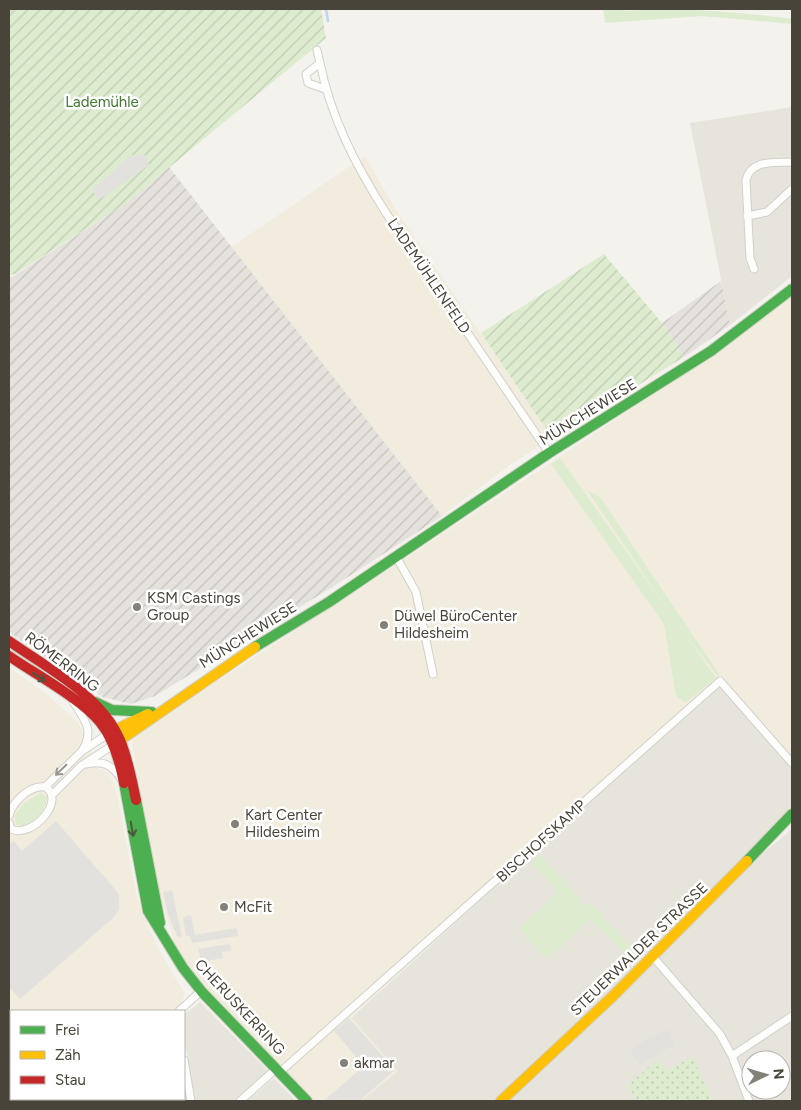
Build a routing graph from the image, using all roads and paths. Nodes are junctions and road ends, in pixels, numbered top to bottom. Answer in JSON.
{"nodes":[{"id":1,"x":317,"y":50,"type":"dead end"},
{"id":2,"x":320,"y":63,"type":"junction"},
{"id":3,"x":325,"y":89,"type":"junction"},
{"id":4,"x":792,"y":162,"type":"edge"},
{"id":5,"x":792,"y":189,"type":"edge"},
{"id":6,"x":747,"y":216,"type":"junction"},
{"id":7,"x":754,"y":270,"type":"dead end"},
{"id":8,"x":792,"y":289,"type":"edge"},
{"id":9,"x":549,"y":453,"type":"junction"},
{"id":10,"x":397,"y":558,"type":"junction"},
{"id":11,"x":9,"y":640,"type":"edge"},
{"id":12,"x":9,"y":656,"type":"edge"},
{"id":13,"x":433,"y":674,"type":"dead end"},
{"id":14,"x":86,"y":696,"type":"junction"},
{"id":15,"x":70,"y":697,"type":"junction"},
{"id":16,"x":166,"y":706,"type":"junction"},
{"id":17,"x":152,"y":712,"type":"junction"},
{"id":18,"x":111,"y":732,"type":"junction"},
{"id":19,"x":117,"y":742,"type":"junction"},
{"id":20,"x":82,"y":751,"type":"junction"},
{"id":21,"x":792,"y":763,"type":"edge"},
{"id":22,"x":81,"y":766,"type":"junction"},
{"id":23,"x":123,"y":781,"type":"junction"},
{"id":24,"x":45,"y":787,"type":"junction"},
{"id":25,"x":52,"y":794,"type":"junction"},
{"id":26,"x":792,"y":814,"type":"edge"},
{"id":27,"x":9,"y":816,"type":"edge"},
{"id":28,"x":10,"y":828,"type":"edge"},
{"id":29,"x":160,"y":927,"type":"junction"},
{"id":30,"x":654,"y":958,"type":"junction"},
{"id":31,"x":201,"y":991,"type":"junction"},
{"id":32,"x":180,"y":1010,"type":"edge"},
{"id":33,"x":792,"y":1016,"type":"edge"},
{"id":34,"x":732,"y":1056,"type":"junction"},
{"id":35,"x":185,"y":1066,"type":"edge"},
{"id":36,"x":279,"y":1070,"type":"junction"},
{"id":37,"x":191,"y":1101,"type":"edge"},
{"id":38,"x":240,"y":1101,"type":"edge"},
{"id":39,"x":307,"y":1101,"type":"edge"},
{"id":40,"x":501,"y":1101,"type":"edge"},
{"id":41,"x":749,"y":1101,"type":"edge"}],
"edges":[{"from":1,"to":2,"type":"street","name":"LADEMÜHLENFELD"},
{"from":2,"to":3,"type":"street","name":"LADEMÜHLENFELD"},
{"from":2,"to":3,"type":"street"},
{"from":3,"to":9,"type":"street","name":"LADEMÜHLENFELD"},
{"from":4,"to":6,"type":"street"},
{"from":5,"to":6,"type":"street"},
{"from":6,"to":7,"type":"street"},
{"from":8,"to":9,"type":"main road","name":"MÜNCHEWIESE"},
{"from":9,"to":10,"type":"main road","name":"MÜNCHEWIESE"},
{"from":10,"to":13,"type":"street"},
{"from":10,"to":16,"type":"main road","name":"MÜNCHEWIESE"},
{"from":11,"to":14,"type":"main road","name":"RÖMERRING"},
{"from":12,"to":15,"type":"main road","name":"RÖMERRING","one_way":true},
{"from":14,"to":17,"type":"main road","name":"MÜNCHEWIESE"},
{"from":14,"to":18,"type":"main road","name":"RÖMERRING"},
{"from":15,"to":18,"type":"main road","name":"RÖMERRING"},
{"from":15,"to":20,"type":"street"},
{"from":16,"to":17,"type":"main road","name":"MÜNCHEWIESE"},
{"from":16,"to":19,"type":"main road","name":"MÜNCHEWIESE"},
{"from":17,"to":18,"type":"main road","name":"MÜNCHEWIESE"},
{"from":18,"to":19,"type":"main road","name":"CHERUSKERRING"},
{"from":18,"to":20,"type":"street"},
{"from":19,"to":22,"type":"street"},
{"from":19,"to":23,"type":"main road","name":"CHERUSKERRING"},
{"from":19,"to":29,"type":"main road","name":"CHERUSKERRING"},
{"from":20,"to":24,"type":"street","one_way":true},
{"from":21,"to":36,"type":"street","name":"BISCHOFSKAMP"},
{"from":22,"to":23,"type":"street"},
{"from":22,"to":25,"type":"street"},
{"from":23,"to":29,"type":"main road","name":"CHERUSKERRING","one_way":true},
{"from":24,"to":25,"type":"street"},
{"from":24,"to":27,"type":"street"},
{"from":25,"to":28,"type":"street"},
{"from":26,"to":30,"type":"main road","name":"STEUERWALDER STRASSE"},
{"from":29,"to":31,"type":"main road","name":"CHERUSKERRING"},
{"from":30,"to":34,"type":"street"},
{"from":30,"to":40,"type":"main road","name":"STEUERWALDER STRASSE"},
{"from":31,"to":32,"type":"street"},
{"from":31,"to":36,"type":"main road","name":"CHERUSKERRING"},
{"from":33,"to":34,"type":"street"},
{"from":34,"to":41,"type":"street"},
{"from":35,"to":37,"type":"street"},
{"from":36,"to":38,"type":"street","name":"BISCHOFSKAMP"},
{"from":36,"to":39,"type":"main road","name":"CHERUSKERRING"}]}
